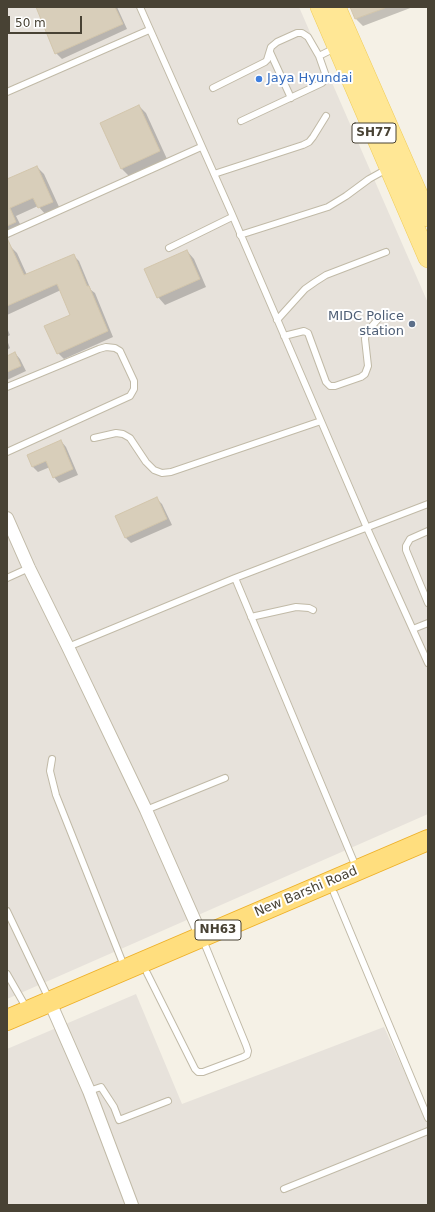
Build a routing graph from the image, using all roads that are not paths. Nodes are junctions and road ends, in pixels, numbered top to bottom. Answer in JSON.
{"nodes":[{"id":1,"x":140,"y":7,"type":"edge"},
{"id":2,"x":320,"y":7,"type":"edge"},
{"id":3,"x":336,"y":7,"type":"edge"},
{"id":4,"x":150,"y":30,"type":"junction"},
{"id":5,"x":338,"y":47,"type":"junction"},
{"id":6,"x":270,"y":52,"type":"junction"},
{"id":7,"x":319,"y":56,"type":"junction"},
{"id":8,"x":213,"y":88,"type":"dead end"},
{"id":9,"x":7,"y":92,"type":"edge"},
{"id":10,"x":291,"y":98,"type":"junction"},
{"id":11,"x":326,"y":116,"type":"dead end"},
{"id":12,"x":241,"y":121,"type":"dead end"},
{"id":13,"x":202,"y":147,"type":"junction"},
{"id":14,"x":389,"y":169,"type":"junction"},
{"id":15,"x":214,"y":174,"type":"junction"},
{"id":16,"x":232,"y":217,"type":"junction"},
{"id":17,"x":428,"y":217,"type":"edge"},
{"id":18,"x":7,"y":234,"type":"edge"},
{"id":19,"x":240,"y":235,"type":"junction"},
{"id":20,"x":169,"y":248,"type":"dead end"},
{"id":21,"x":386,"y":252,"type":"dead end"},
{"id":22,"x":428,"y":258,"type":"edge"},
{"id":23,"x":379,"y":318,"type":"dead end"},
{"id":24,"x":277,"y":320,"type":"junction"},
{"id":25,"x":284,"y":336,"type":"junction"},
{"id":26,"x":7,"y":387,"type":"edge"},
{"id":27,"x":321,"y":421,"type":"junction"},
{"id":28,"x":94,"y":438,"type":"dead end"},
{"id":29,"x":7,"y":452,"type":"edge"},
{"id":30,"x":428,"y":504,"type":"edge"},
{"id":31,"x":7,"y":518,"type":"edge"},
{"id":32,"x":367,"y":528,"type":"junction"},
{"id":33,"x":428,"y":531,"type":"edge"},
{"id":34,"x":29,"y":568,"type":"junction"},
{"id":35,"x":7,"y":578,"type":"edge"},
{"id":36,"x":235,"y":578,"type":"junction"},
{"id":37,"x":428,"y":603,"type":"edge"},
{"id":38,"x":314,"y":610,"type":"dead end"},
{"id":39,"x":251,"y":617,"type":"junction"},
{"id":40,"x":428,"y":622,"type":"edge"},
{"id":41,"x":413,"y":629,"type":"junction"},
{"id":42,"x":68,"y":647,"type":"junction"},
{"id":43,"x":428,"y":663,"type":"edge"},
{"id":44,"x":52,"y":759,"type":"dead end"},
{"id":45,"x":225,"y":778,"type":"dead end"},
{"id":46,"x":146,"y":810,"type":"junction"},
{"id":47,"x":428,"y":840,"type":"edge"},
{"id":48,"x":428,"y":853,"type":"edge"},
{"id":49,"x":357,"y":871,"type":"junction"},
{"id":50,"x":334,"y":893,"type":"junction"},
{"id":51,"x":7,"y":911,"type":"edge"},
{"id":52,"x":204,"y":942,"type":"junction"},
{"id":53,"x":126,"y":969,"type":"junction"},
{"id":54,"x":147,"y":973,"type":"junction"},
{"id":55,"x":7,"y":974,"type":"edge"},
{"id":56,"x":53,"y":1008,"type":"junction"},
{"id":57,"x":28,"y":1012,"type":"junction"},
{"id":58,"x":7,"y":1020,"type":"edge"},
{"id":59,"x":7,"y":1033,"type":"edge"},
{"id":60,"x":89,"y":1091,"type":"junction"},
{"id":61,"x":168,"y":1101,"type":"dead end"},
{"id":62,"x":428,"y":1118,"type":"edge"},
{"id":63,"x":428,"y":1131,"type":"edge"},
{"id":64,"x":284,"y":1189,"type":"dead end"},
{"id":65,"x":132,"y":1205,"type":"edge"}],
"edges":[{"from":1,"to":4,"type":"lane"},
{"from":2,"to":5,"type":"main road","number":"SH77"},
{"from":3,"to":17,"type":"main road","number":"SH77"},
{"from":4,"to":9,"type":"lane"},
{"from":4,"to":13,"type":"lane"},
{"from":5,"to":7,"type":"lane"},
{"from":5,"to":14,"type":"main road","number":"SH77"},
{"from":6,"to":7,"type":"lane"},
{"from":6,"to":8,"type":"lane"},
{"from":6,"to":10,"type":"lane"},
{"from":7,"to":10,"type":"lane"},
{"from":10,"to":12,"type":"lane"},
{"from":11,"to":15,"type":"lane"},
{"from":13,"to":15,"type":"lane"},
{"from":13,"to":18,"type":"lane"},
{"from":14,"to":19,"type":"lane"},
{"from":14,"to":22,"type":"main road","number":"SH77"},
{"from":15,"to":16,"type":"lane"},
{"from":16,"to":19,"type":"lane"},
{"from":16,"to":20,"type":"lane"},
{"from":19,"to":24,"type":"lane"},
{"from":21,"to":24,"type":"lane"},
{"from":23,"to":25,"type":"lane"},
{"from":24,"to":25,"type":"lane"},
{"from":25,"to":27,"type":"lane"},
{"from":26,"to":29,"type":"lane"},
{"from":27,"to":28,"type":"lane"},
{"from":27,"to":32,"type":"lane"},
{"from":30,"to":32,"type":"lane"},
{"from":31,"to":34,"type":"street"},
{"from":32,"to":36,"type":"lane"},
{"from":32,"to":41,"type":"lane"},
{"from":33,"to":37,"type":"lane"},
{"from":34,"to":35,"type":"lane"},
{"from":34,"to":42,"type":"street"},
{"from":36,"to":39,"type":"lane"},
{"from":36,"to":42,"type":"lane"},
{"from":38,"to":39,"type":"lane"},
{"from":39,"to":49,"type":"lane"},
{"from":40,"to":41,"type":"lane"},
{"from":41,"to":43,"type":"lane"},
{"from":42,"to":46,"type":"street"},
{"from":44,"to":53,"type":"lane"},
{"from":45,"to":46,"type":"lane"},
{"from":46,"to":52,"type":"street"},
{"from":47,"to":49,"type":"highway","name":"New Barshi Road","number":"NH63"},
{"from":48,"to":50,"type":"highway","name":"New Barshi Road","number":"NH63"},
{"from":49,"to":52,"type":"highway","name":"New Barshi Road","number":"NH63"},
{"from":50,"to":52,"type":"highway","name":"New Barshi Road","number":"NH63"},
{"from":50,"to":62,"type":"lane"},
{"from":51,"to":56,"type":"lane"},
{"from":52,"to":53,"type":"highway","name":"New Barshi Road","number":"NH63"},
{"from":52,"to":54,"type":"highway","name":"New Barshi Road","number":"NH63"},
{"from":52,"to":54,"type":"lane"},
{"from":53,"to":56,"type":"highway","name":"New Barshi Road","number":"NH63"},
{"from":54,"to":56,"type":"highway","name":"New Barshi Road","number":"NH63"},
{"from":55,"to":57,"type":"lane"},
{"from":56,"to":57,"type":"highway","name":"New Barshi Road","number":"NH63"},
{"from":56,"to":59,"type":"highway","name":"New Barshi Road","number":"NH63"},
{"from":56,"to":60,"type":"street"},
{"from":57,"to":58,"type":"highway","name":"New Barshi Road","number":"NH63"},
{"from":60,"to":61,"type":"lane"},
{"from":60,"to":65,"type":"street"},
{"from":63,"to":64,"type":"lane"}]}
